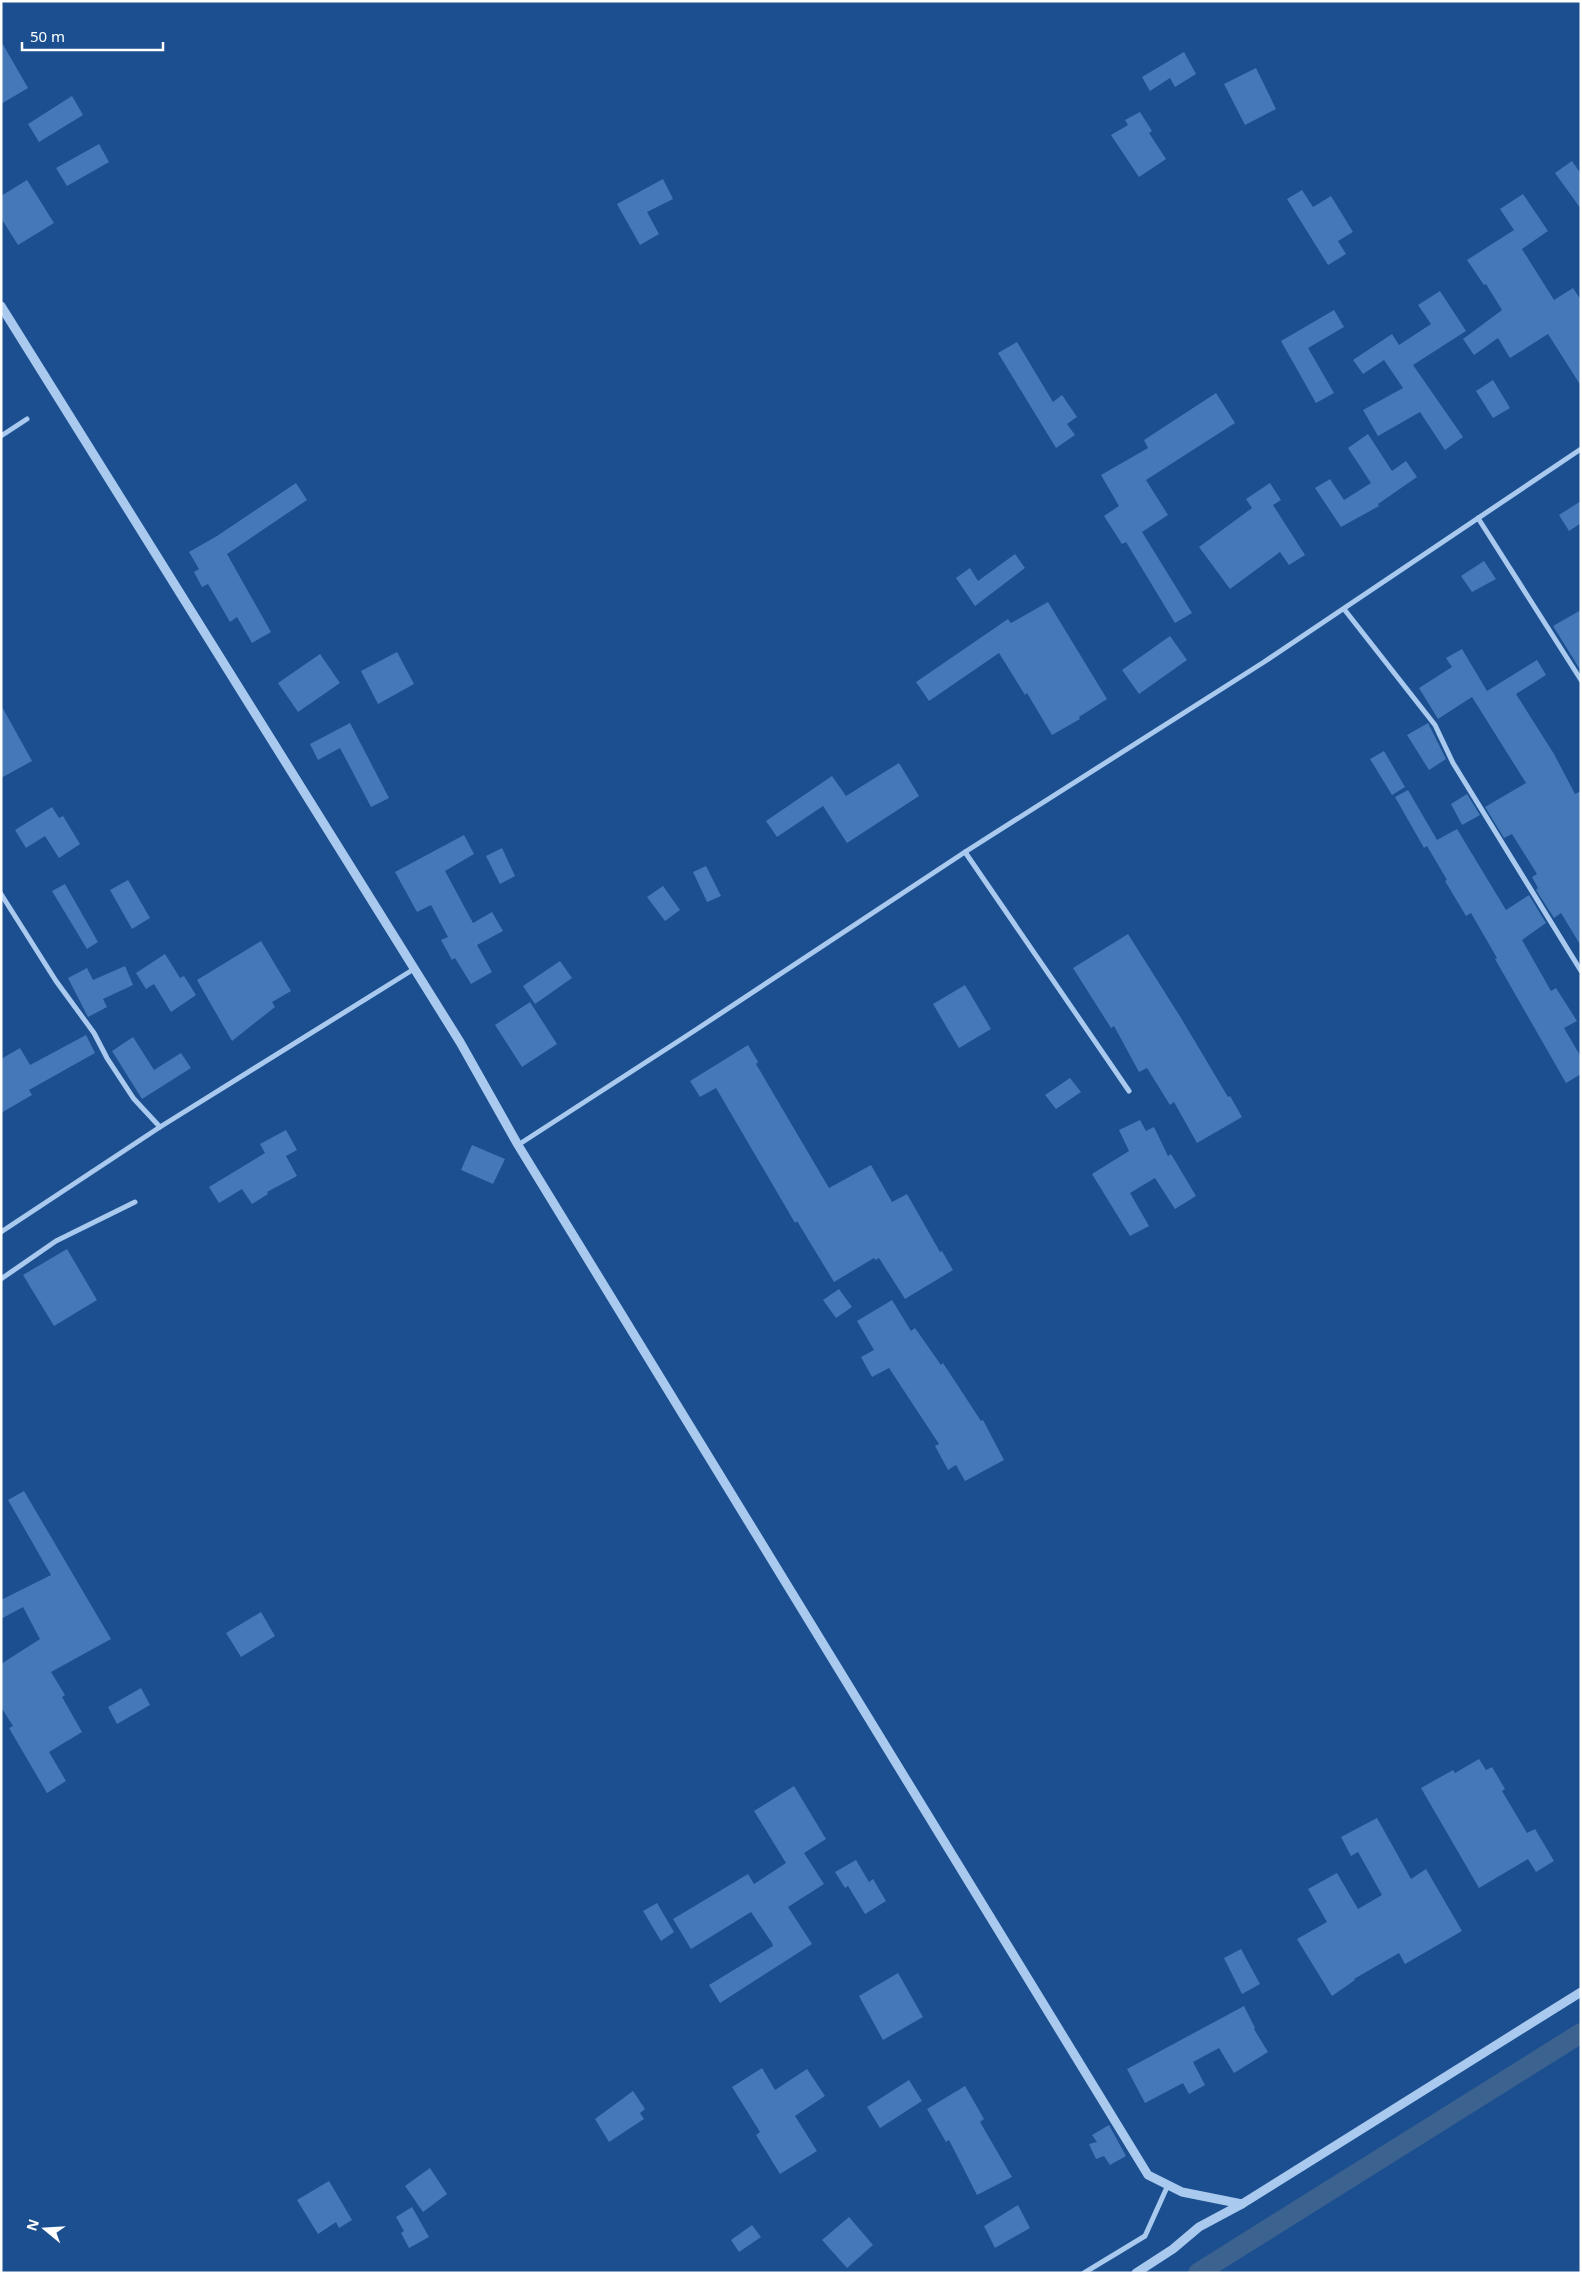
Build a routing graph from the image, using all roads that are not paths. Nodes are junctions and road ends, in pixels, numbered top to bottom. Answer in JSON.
{"nodes":[{"id":1,"x":1,"y":306,"type":"edge"},
{"id":2,"x":27,"y":420,"type":"dead end"},
{"id":3,"x":1,"y":436,"type":"edge"},
{"id":4,"x":1581,"y":449,"type":"edge"},
{"id":5,"x":1478,"y":518,"type":"junction"},
{"id":6,"x":1344,"y":609,"type":"junction"},
{"id":7,"x":1581,"y":680,"type":"edge"},
{"id":8,"x":965,"y":852,"type":"junction"},
{"id":9,"x":1,"y":894,"type":"edge"},
{"id":10,"x":414,"y":968,"type":"junction"},
{"id":11,"x":1581,"y":971,"type":"edge"},
{"id":12,"x":1129,"y":1091,"type":"dead end"},
{"id":13,"x":160,"y":1127,"type":"junction"},
{"id":14,"x":518,"y":1145,"type":"junction"},
{"id":15,"x":135,"y":1202,"type":"dead end"},
{"id":16,"x":1,"y":1232,"type":"edge"},
{"id":17,"x":1,"y":1279,"type":"edge"},
{"id":18,"x":1581,"y":1992,"type":"edge"},
{"id":19,"x":1168,"y":2185,"type":"junction"},
{"id":20,"x":1242,"y":2204,"type":"junction"},
{"id":21,"x":1084,"y":2273,"type":"edge"},
{"id":22,"x":1136,"y":2273,"type":"edge"}],
"edges":[{"from":1,"to":10,"type":"street"},
{"from":2,"to":3,"type":"street"},
{"from":4,"to":5,"type":"street"},
{"from":5,"to":6,"type":"street"},
{"from":5,"to":7,"type":"street"},
{"from":6,"to":8,"type":"street"},
{"from":6,"to":11,"type":"street"},
{"from":8,"to":12,"type":"street"},
{"from":8,"to":14,"type":"street"},
{"from":9,"to":13,"type":"street"},
{"from":10,"to":13,"type":"street"},
{"from":10,"to":14,"type":"street"},
{"from":13,"to":16,"type":"street"},
{"from":14,"to":19,"type":"street"},
{"from":15,"to":17,"type":"street"},
{"from":18,"to":20,"type":"street"},
{"from":19,"to":20,"type":"street"},
{"from":19,"to":21,"type":"street"},
{"from":20,"to":22,"type":"street"}]}
